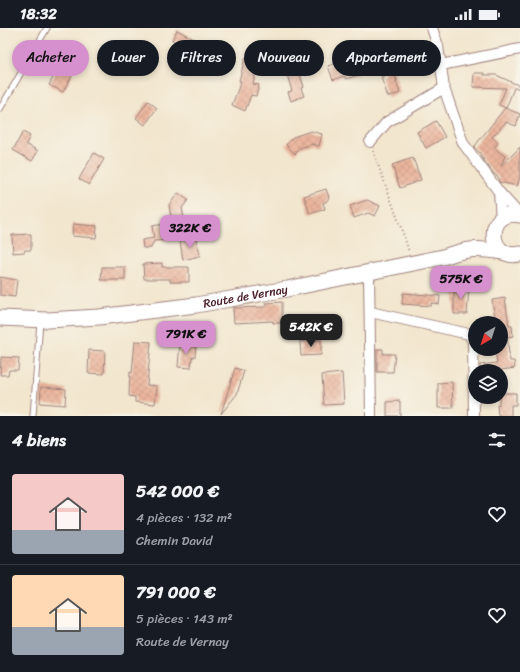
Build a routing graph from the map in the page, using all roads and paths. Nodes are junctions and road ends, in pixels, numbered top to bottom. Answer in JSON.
{"nodes":[{"id":1,"x":47,"y":28,"type":"edge"},
{"id":2,"x":432,"y":28,"type":"edge"},
{"id":3,"x":436,"y":40,"type":"edge"},
{"id":4,"x":520,"y":49,"type":"edge"},
{"id":5,"x":441,"y":65,"type":"joint"},
{"id":6,"x":444,"y":88,"type":"junction"},
{"id":7,"x":0,"y":109,"type":"edge"},
{"id":8,"x":370,"y":142,"type":"joint"},
{"id":9,"x":499,"y":192,"type":"junction"},
{"id":10,"x":519,"y":214,"type":"edge"},
{"id":11,"x":499,"y":221,"type":"junction"},
{"id":12,"x":463,"y":250,"type":"junction"},
{"id":13,"x":503,"y":252,"type":"junction"},
{"id":14,"x":520,"y":255,"type":"edge"},
{"id":15,"x":412,"y":263,"type":"junction"},
{"id":16,"x":369,"y":272,"type":"junction"},
{"id":17,"x":370,"y":312,"type":"junction"},
{"id":18,"x":0,"y":318,"type":"edge"},
{"id":19,"x":40,"y":320,"type":"junction"},
{"id":20,"x":33,"y":416,"type":"edge"},
{"id":21,"x":371,"y":416,"type":"edge"},
{"id":22,"x":474,"y":416,"type":"edge"}],
"edges":[{"from":1,"to":7,"type":"lane"},
{"from":2,"to":3,"type":"street"},
{"from":4,"to":5,"type":"street"},
{"from":5,"to":6,"type":"street"},
{"from":6,"to":8,"type":"street"},
{"from":6,"to":9,"type":"street"},
{"from":8,"to":15,"type":"path"},
{"from":9,"to":10,"type":"street"},
{"from":9,"to":11,"type":"street"},
{"from":10,"to":11,"type":"street"},
{"from":11,"to":12,"type":"street","name":"Route de Vernay"},
{"from":11,"to":13,"type":"street"},
{"from":12,"to":13,"type":"street","name":"Route de Vernay"},
{"from":12,"to":15,"type":"street","name":"Route de Vernay"},
{"from":13,"to":14,"type":"street","name":"Route de Vernay"},
{"from":15,"to":16,"type":"street","name":"Route de Vernay"},
{"from":16,"to":17,"type":"street"},
{"from":16,"to":19,"type":"street","name":"Route de Vernay"},
{"from":17,"to":21,"type":"street"},
{"from":17,"to":22,"type":"street"},
{"from":18,"to":19,"type":"street","name":"Route de Vernay"},
{"from":19,"to":20,"type":"lane"}]}
